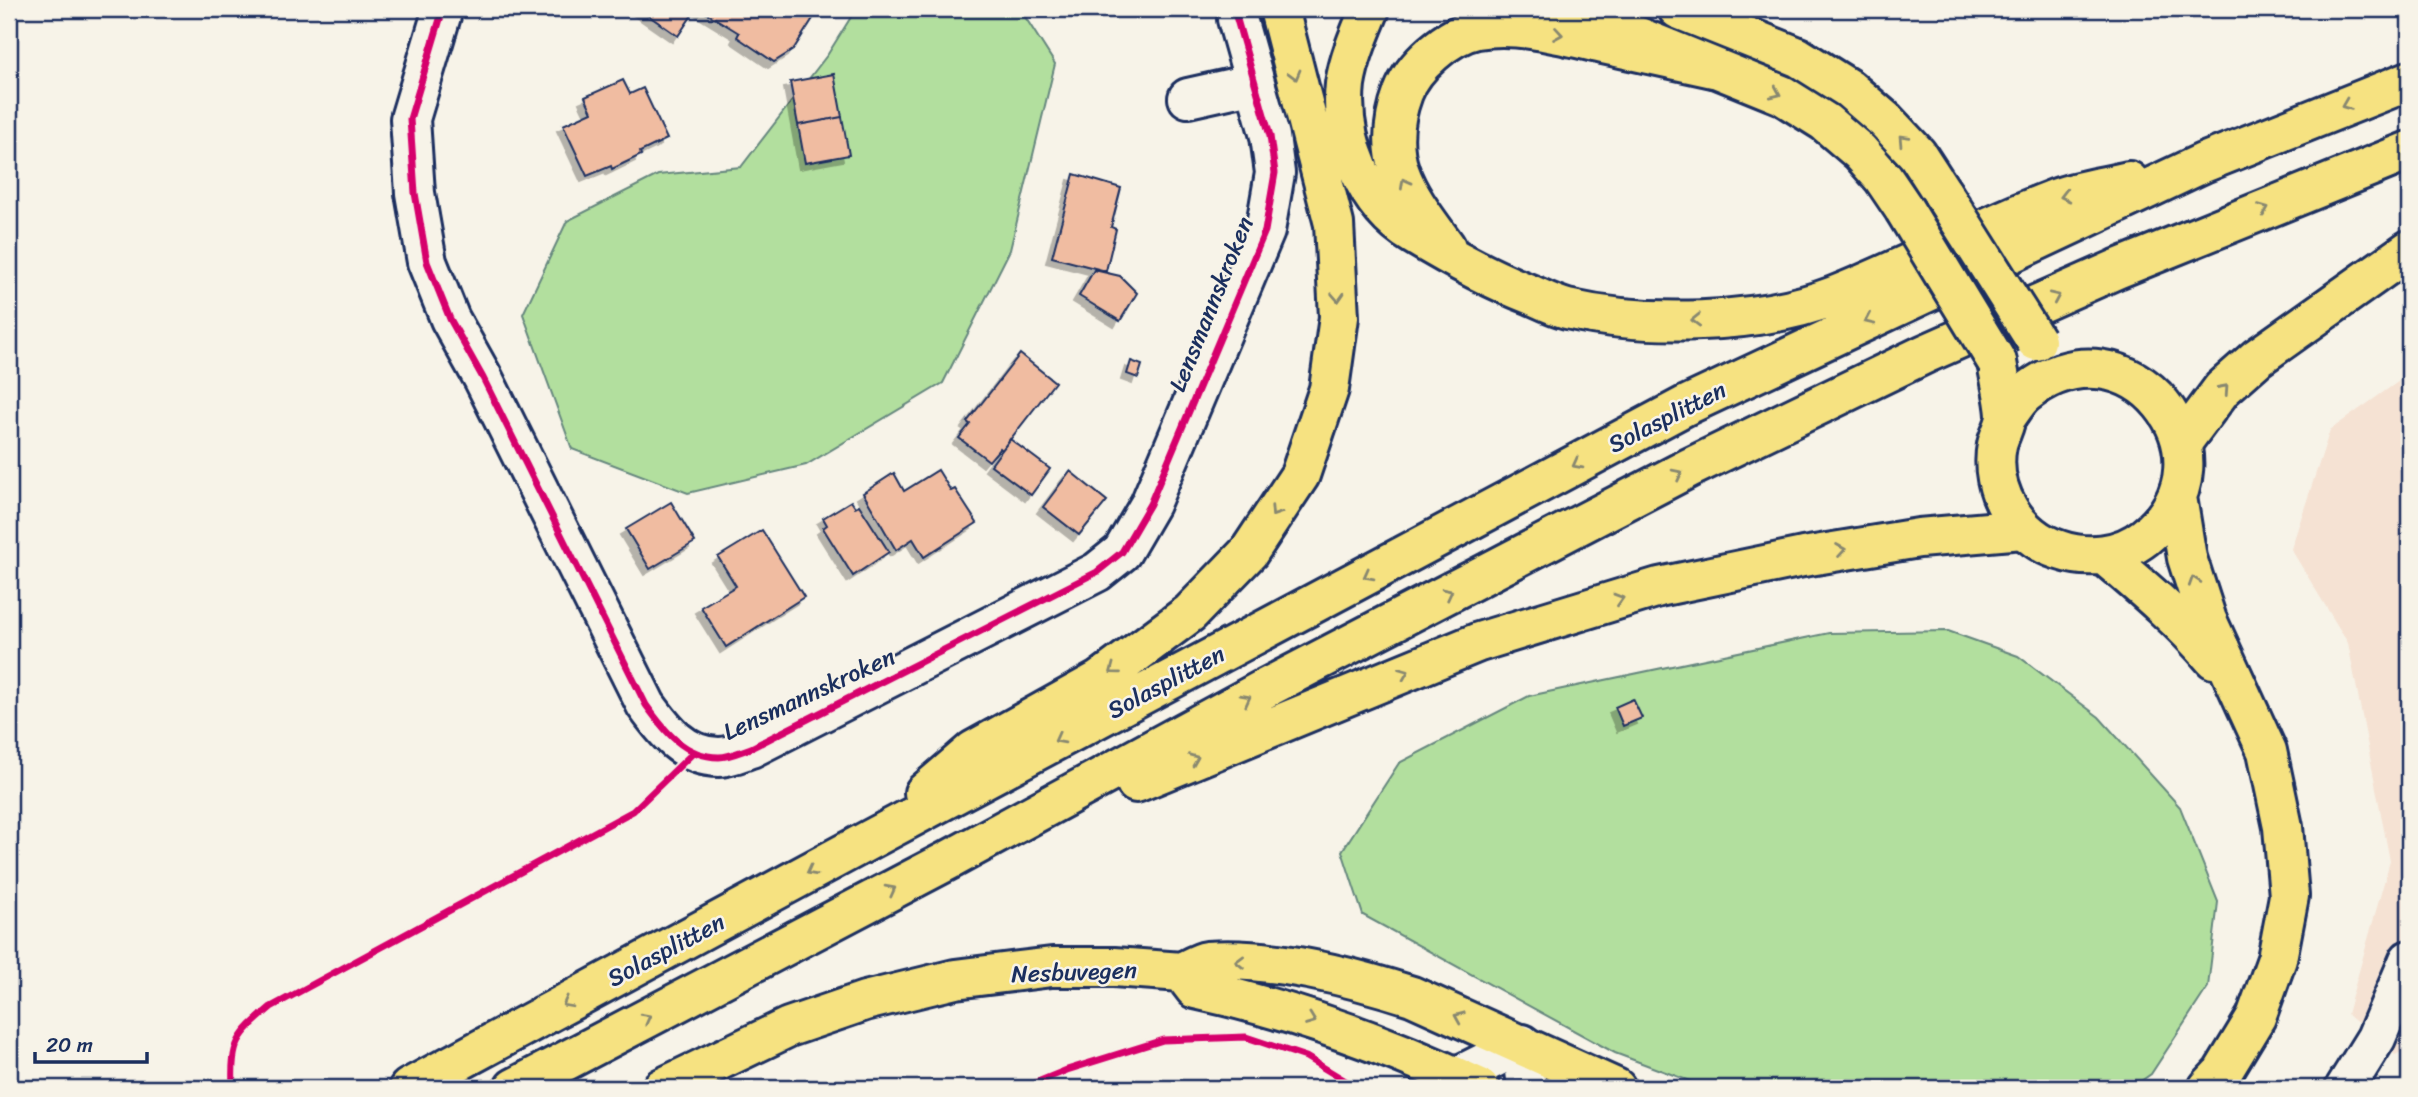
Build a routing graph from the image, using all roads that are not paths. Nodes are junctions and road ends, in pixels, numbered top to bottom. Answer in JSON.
{"nodes":[{"id":1,"x":443,"y":9,"type":"edge"},
{"id":2,"x":1279,"y":9,"type":"edge"},
{"id":3,"x":1370,"y":9,"type":"edge"},
{"id":4,"x":1570,"y":9,"type":"edge"},
{"id":5,"x":1678,"y":9,"type":"edge"},
{"id":6,"x":1237,"y":19,"type":"dead end"},
{"id":7,"x":1713,"y":68,"type":"junction"},
{"id":8,"x":2409,"y":80,"type":"edge"},
{"id":9,"x":1255,"y":83,"type":"junction"},
{"id":10,"x":1188,"y":98,"type":"dead end"},
{"id":11,"x":2409,"y":150,"type":"edge"},
{"id":12,"x":2203,"y":163,"type":"junction"},
{"id":13,"x":2409,"y":250,"type":"edge"},
{"id":14,"x":1456,"y":261,"type":"junction"},
{"id":15,"x":2074,"y":369,"type":"junction"},
{"id":16,"x":2006,"y":418,"type":"junction"},
{"id":17,"x":2182,"y":443,"type":"junction"},
{"id":18,"x":2177,"y":497,"type":"junction"},
{"id":19,"x":2023,"y":529,"type":"junction"},
{"id":20,"x":2104,"y":555,"type":"junction"},
{"id":21,"x":2238,"y":689,"type":"junction"},
{"id":22,"x":871,"y":839,"type":"junction"},
{"id":23,"x":949,"y":860,"type":"junction"},
{"id":24,"x":2409,"y":960,"type":"edge"},
{"id":25,"x":1182,"y":972,"type":"junction"},
{"id":26,"x":1522,"y":1044,"type":"junction"},
{"id":27,"x":1463,"y":1085,"type":"edge"},
{"id":28,"x":409,"y":1088,"type":"edge"},
{"id":29,"x":514,"y":1088,"type":"edge"},
{"id":30,"x":663,"y":1088,"type":"edge"},
{"id":31,"x":1527,"y":1088,"type":"edge"},
{"id":32,"x":1616,"y":1088,"type":"edge"},
{"id":33,"x":2208,"y":1088,"type":"edge"},
{"id":34,"x":2345,"y":1088,"type":"edge"}],
"edges":[{"from":1,"to":9,"type":"street","name":"Lensmannskroken"},
{"from":2,"to":22,"type":"main road","one_way":true},
{"from":3,"to":14,"type":"main road"},
{"from":4,"to":7,"type":"main road"},
{"from":15,"to":5,"type":"main road","one_way":true,"bridge":true},
{"from":6,"to":9,"type":"street","name":"Lensmannskroken"},
{"from":14,"to":7,"type":"main road","one_way":true},
{"from":7,"to":16,"type":"main road","one_way":true,"bridge":true},
{"from":8,"to":12,"type":"main road","one_way":true},
{"from":9,"to":10,"type":"street"},
{"from":23,"to":11,"type":"main road","name":"Solasplitten","one_way":true},
{"from":12,"to":14,"type":"main road","one_way":true},
{"from":12,"to":22,"type":"main road","name":"Solasplitten","one_way":true},
{"from":17,"to":13,"type":"main road","one_way":true},
{"from":15,"to":16,"type":"main road"},
{"from":15,"to":17,"type":"main road"},
{"from":16,"to":19,"type":"main road"},
{"from":17,"to":18,"type":"main road"},
{"from":18,"to":20,"type":"main road"},
{"from":21,"to":18,"type":"main road","one_way":true},
{"from":19,"to":20,"type":"main road"},
{"from":23,"to":19,"type":"main road","one_way":true},
{"from":20,"to":21,"type":"main road"},
{"from":21,"to":33,"type":"main road"},
{"from":22,"to":28,"type":"main road","name":"Solasplitten","one_way":true},
{"from":29,"to":23,"type":"main road","name":"Solasplitten","one_way":true},
{"from":24,"to":34,"type":"street"},
{"from":26,"to":25,"type":"main road","one_way":true},
{"from":25,"to":27,"type":"main road","one_way":true},
{"from":25,"to":30,"type":"main road","name":"Nesbuvegen"},
{"from":26,"to":27,"type":"street"},
{"from":26,"to":31,"type":"street"},
{"from":26,"to":32,"type":"main road"}]}
